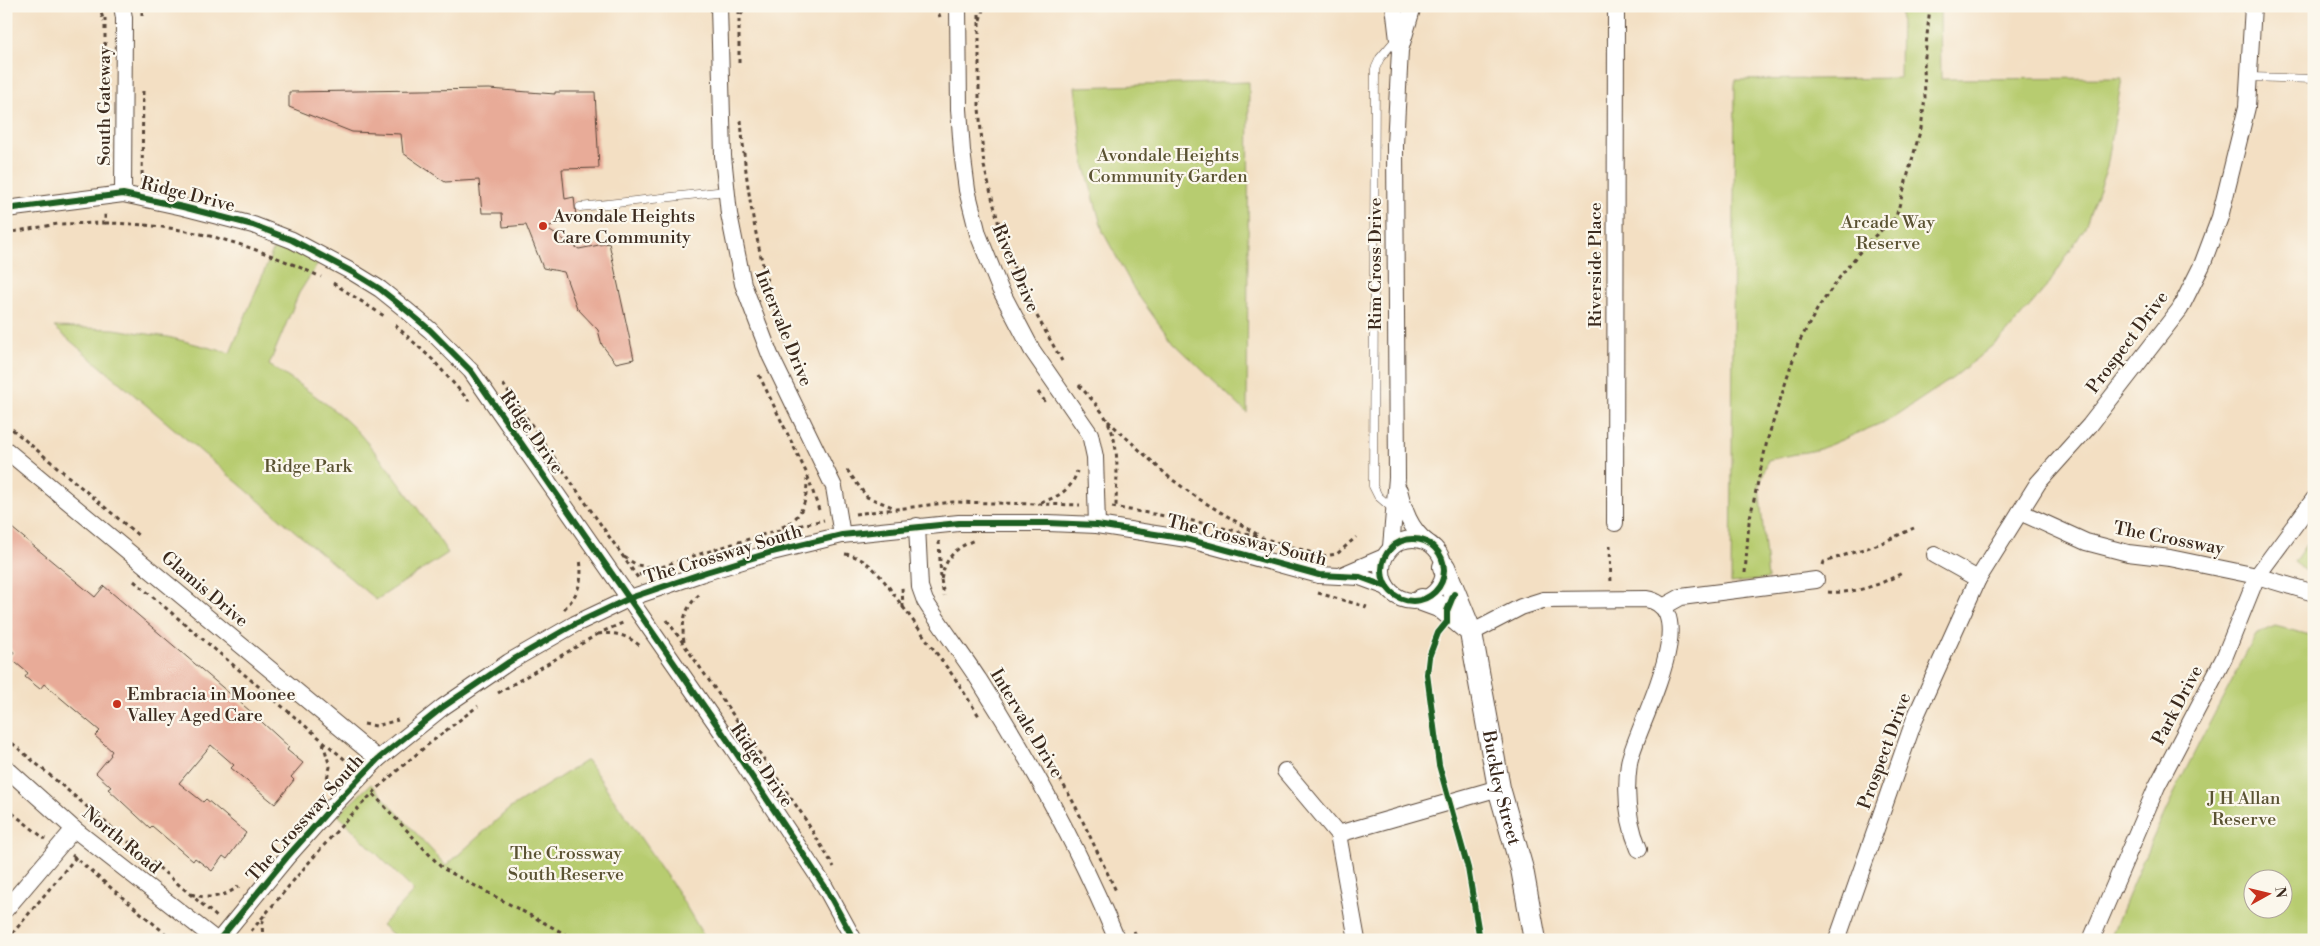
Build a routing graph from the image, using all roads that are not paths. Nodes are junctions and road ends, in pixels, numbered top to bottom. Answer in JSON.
{"nodes":[{"id":1,"x":719,"y":6,"type":"edge"},
{"id":2,"x":958,"y":6,"type":"edge"},
{"id":3,"x":1394,"y":6,"type":"edge"},
{"id":4,"x":1413,"y":6,"type":"edge"},
{"id":5,"x":1616,"y":6,"type":"edge"},
{"id":6,"x":2252,"y":7,"type":"edge"},
{"id":7,"x":124,"y":10,"type":"edge"},
{"id":8,"x":1399,"y":44,"type":"junction"},
{"id":9,"x":2250,"y":77,"type":"junction"},
{"id":10,"x":2314,"y":79,"type":"edge"},
{"id":11,"x":726,"y":191,"type":"junction"},
{"id":12,"x":123,"y":194,"type":"junction"},
{"id":13,"x":580,"y":208,"type":"dead end"},
{"id":14,"x":6,"y":209,"type":"edge"},
{"id":15,"x":6,"y":450,"type":"edge"},
{"id":16,"x":1396,"y":478,"type":"junction"},
{"id":17,"x":2314,"y":499,"type":"edge"},
{"id":18,"x":1394,"y":510,"type":"junction"},
{"id":19,"x":2020,"y":512,"type":"junction"},
{"id":20,"x":1615,"y":523,"type":"dead end"},
{"id":21,"x":1097,"y":525,"type":"junction"},
{"id":22,"x":917,"y":526,"type":"junction"},
{"id":23,"x":842,"y":535,"type":"junction"},
{"id":24,"x":1427,"y":542,"type":"junction"},
{"id":25,"x":1388,"y":552,"type":"junction"},
{"id":26,"x":1936,"y":555,"type":"dead end"},
{"id":27,"x":1444,"y":567,"type":"junction"},
{"id":28,"x":2257,"y":576,"type":"junction"},
{"id":29,"x":1337,"y":577,"type":"junction"},
{"id":30,"x":1978,"y":579,"type":"junction"},
{"id":31,"x":1816,"y":580,"type":"road end"},
{"id":32,"x":1387,"y":587,"type":"junction"},
{"id":33,"x":2314,"y":593,"type":"edge"},
{"id":34,"x":630,"y":598,"type":"junction"},
{"id":35,"x":1422,"y":600,"type":"junction"},
{"id":36,"x":1664,"y":607,"type":"junction"},
{"id":37,"x":1471,"y":633,"type":"junction"},
{"id":38,"x":378,"y":759,"type":"junction"},
{"id":39,"x":6,"y":768,"type":"edge"},
{"id":40,"x":1285,"y":771,"type":"dead end"},
{"id":41,"x":1499,"y":788,"type":"junction"},
{"id":42,"x":74,"y":829,"type":"junction"},
{"id":43,"x":1338,"y":834,"type":"junction"},
{"id":44,"x":1639,"y":849,"type":"dead end"},
{"id":45,"x":6,"y":909,"type":"edge"},
{"id":46,"x":222,"y":936,"type":"edge"},
{"id":47,"x":854,"y":940,"type":"edge"},
{"id":48,"x":1117,"y":940,"type":"edge"},
{"id":49,"x":1358,"y":940,"type":"edge"},
{"id":50,"x":1535,"y":940,"type":"edge"},
{"id":51,"x":1836,"y":940,"type":"edge"},
{"id":52,"x":2091,"y":940,"type":"edge"}],
"edges":[{"from":1,"to":11,"type":"street","name":"Intervale Drive"},
{"from":2,"to":21,"type":"street","name":"River Drive"},
{"from":3,"to":8,"type":"street","name":"Rim Cross Drive"},
{"from":4,"to":8,"type":"street","name":"Rim Cross Drive"},
{"from":5,"to":20,"type":"street","name":"Riverside Place"},
{"from":6,"to":9,"type":"street","name":"Prospect Drive"},
{"from":7,"to":12,"type":"street","name":"South Gateway"},
{"from":8,"to":16,"type":"street","name":"Rim Cross Drive"},
{"from":8,"to":18,"type":"lane"},
{"from":9,"to":10,"type":"lane"},
{"from":9,"to":19,"type":"street","name":"Prospect Drive"},
{"from":11,"to":13,"type":"lane"},
{"from":11,"to":23,"type":"street","name":"Intervale Drive"},
{"from":12,"to":14,"type":"street","name":"Ridge Drive"},
{"from":12,"to":34,"type":"street","name":"Ridge Drive"},
{"from":15,"to":38,"type":"street","name":"Glamis Drive"},
{"from":16,"to":18,"type":"street","name":"Rim Cross Drive"},
{"from":16,"to":24,"type":"street","name":"Rim Cross Drive"},
{"from":17,"to":28,"type":"street","name":"Park Drive"},
{"from":18,"to":25,"type":"street","name":"Rim Cross Drive"},
{"from":19,"to":28,"type":"street","name":"The Crossway"},
{"from":19,"to":30,"type":"street","name":"Prospect Drive"},
{"from":21,"to":22,"type":"street","name":"The Crossway South"},
{"from":21,"to":29,"type":"street","name":"The Crossway South"},
{"from":22,"to":23,"type":"street","name":"The Crossway South"},
{"from":22,"to":48,"type":"street","name":"Intervale Drive"},
{"from":23,"to":34,"type":"street","name":"The Crossway South"},
{"from":24,"to":25,"type":"street"},
{"from":24,"to":27,"type":"street"},
{"from":25,"to":29,"type":"street","name":"The Crossway South"},
{"from":25,"to":32,"type":"street"},
{"from":26,"to":30,"type":"street"},
{"from":27,"to":35,"type":"street"},
{"from":27,"to":37,"type":"street","name":"Buckley Street"},
{"from":28,"to":33,"type":"street","name":"The Crossway"},
{"from":28,"to":52,"type":"street","name":"Park Drive"},
{"from":29,"to":32,"type":"street","name":"The Crossway South"},
{"from":30,"to":51,"type":"street","name":"Prospect Drive"},
{"from":31,"to":36,"type":"street"},
{"from":32,"to":35,"type":"street"},
{"from":34,"to":38,"type":"street","name":"The Crossway South"},
{"from":34,"to":47,"type":"street","name":"Ridge Drive"},
{"from":35,"to":37,"type":"street"},
{"from":36,"to":37,"type":"street"},
{"from":36,"to":44,"type":"street"},
{"from":37,"to":41,"type":"street","name":"Buckley Street"},
{"from":38,"to":46,"type":"street","name":"The Crossway South"},
{"from":39,"to":42,"type":"street","name":"North Road"},
{"from":40,"to":43,"type":"street"},
{"from":41,"to":43,"type":"street"},
{"from":41,"to":50,"type":"street","name":"Buckley Street"},
{"from":42,"to":45,"type":"street"},
{"from":42,"to":46,"type":"street","name":"North Road"},
{"from":43,"to":49,"type":"street"}]}
